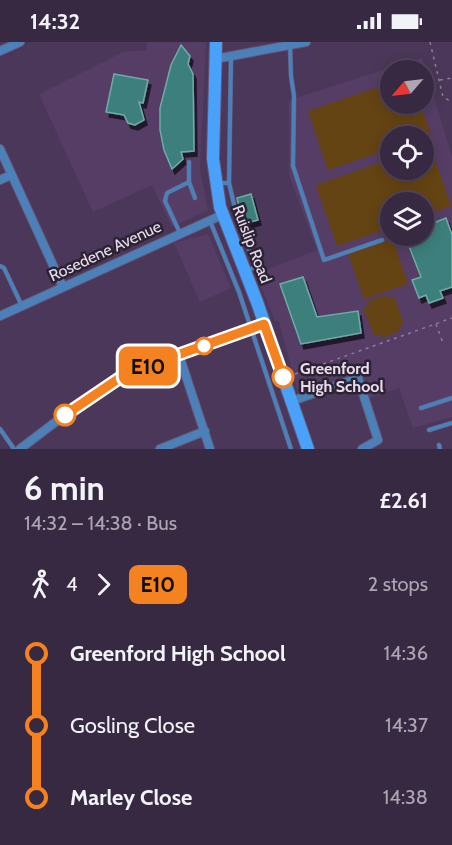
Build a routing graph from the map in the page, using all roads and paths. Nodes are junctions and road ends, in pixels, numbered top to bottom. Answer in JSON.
{"nodes":[{"id":1,"x":20,"y":42,"type":"edge"},
{"id":2,"x":216,"y":42,"type":"edge"},
{"id":3,"x":306,"y":42,"type":"edge"},
{"id":4,"x":430,"y":42,"type":"edge"},
{"id":5,"x":290,"y":45,"type":"junction"},
{"id":6,"x":0,"y":51,"type":"edge"},
{"id":7,"x":231,"y":57,"type":"junction"},
{"id":8,"x":215,"y":59,"type":"junction"},
{"id":9,"x":452,"y":78,"type":"edge"},
{"id":10,"x":439,"y":81,"type":"junction"},
{"id":11,"x":452,"y":102,"type":"edge"},
{"id":12,"x":0,"y":149,"type":"edge"},
{"id":13,"x":189,"y":162,"type":"dead end"},
{"id":14,"x":11,"y":175,"type":"junction"},
{"id":15,"x":0,"y":180,"type":"edge"},
{"id":16,"x":189,"y":182,"type":"junction"},
{"id":17,"x":216,"y":183,"type":"junction"},
{"id":18,"x":229,"y":183,"type":"junction"},
{"id":19,"x":195,"y":198,"type":"dead end"},
{"id":20,"x":222,"y":215,"type":"junction"},
{"id":21,"x":210,"y":221,"type":"junction"},
{"id":22,"x":233,"y":227,"type":"junction"},
{"id":23,"x":180,"y":232,"type":"junction"},
{"id":24,"x":380,"y":241,"type":"edge"},
{"id":25,"x":0,"y":266,"type":"edge"},
{"id":26,"x":63,"y":288,"type":"junction"},
{"id":27,"x":22,"y":306,"type":"junction"},
{"id":28,"x":0,"y":316,"type":"edge"},
{"id":29,"x":452,"y":318,"type":"edge"},
{"id":30,"x":264,"y":324,"type":"junction"},
{"id":31,"x":436,"y":324,"type":"junction"},
{"id":32,"x":251,"y":329,"type":"junction"},
{"id":33,"x":443,"y":342,"type":"dead end"},
{"id":34,"x":179,"y":355,"type":"junction"},
{"id":35,"x":292,"y":375,"type":"dead end"},
{"id":36,"x":452,"y":398,"type":"edge"},
{"id":37,"x":292,"y":401,"type":"junction"},
{"id":38,"x":421,"y":408,"type":"dead end"},
{"id":39,"x":452,"y":423,"type":"edge"},
{"id":40,"x":0,"y":429,"type":"edge"},
{"id":41,"x":429,"y":430,"type":"dead end"},
{"id":42,"x":205,"y":431,"type":"junction"},
{"id":43,"x":14,"y":449,"type":"edge"},
{"id":44,"x":20,"y":449,"type":"edge"},
{"id":45,"x":160,"y":449,"type":"edge"},
{"id":46,"x":210,"y":449,"type":"edge"},
{"id":47,"x":291,"y":449,"type":"edge"},
{"id":48,"x":308,"y":449,"type":"edge"},
{"id":49,"x":362,"y":449,"type":"edge"}],
"edges":[{"from":1,"to":6,"type":"street"},
{"from":2,"to":8,"type":"main road","name":"Ruislip Road"},
{"from":3,"to":5,"type":"street"},
{"from":4,"to":10,"type":"path"},
{"from":5,"to":7,"type":"street"},
{"from":5,"to":24,"type":"lane"},
{"from":7,"to":8,"type":"street"},
{"from":7,"to":18,"type":"lane"},
{"from":8,"to":17,"type":"main road","name":"Ruislip Road"},
{"from":9,"to":10,"type":"path"},
{"from":10,"to":11,"type":"path"},
{"from":12,"to":14,"type":"street"},
{"from":13,"to":16,"type":"lane"},
{"from":14,"to":15,"type":"street"},
{"from":14,"to":26,"type":"street"},
{"from":16,"to":19,"type":"lane"},
{"from":16,"to":23,"type":"lane"},
{"from":17,"to":18,"type":"lane"},
{"from":17,"to":20,"type":"main road","name":"Ruislip Road"},
{"from":18,"to":22,"type":"lane"},
{"from":20,"to":21,"type":"street","name":"Rosedene Avenue"},
{"from":20,"to":22,"type":"main road","name":"Ruislip Road"},
{"from":21,"to":23,"type":"street","name":"Rosedene Avenue"},
{"from":21,"to":32,"type":"lane"},
{"from":22,"to":30,"type":"main road","name":"Ruislip Road"},
{"from":23,"to":26,"type":"street","name":"Rosedene Avenue"},
{"from":25,"to":27,"type":"lane"},
{"from":26,"to":27,"type":"street","name":"Rosedene Avenue"},
{"from":27,"to":28,"type":"street","name":"Rosedene Avenue"},
{"from":29,"to":31,"type":"path"},
{"from":30,"to":32,"type":"street"},
{"from":30,"to":37,"type":"main road","name":"Ruislip Road"},
{"from":31,"to":33,"type":"path"},
{"from":31,"to":35,"type":"path"},
{"from":32,"to":34,"type":"street"},
{"from":32,"to":47,"type":"lane"},
{"from":34,"to":42,"type":"street"},
{"from":34,"to":44,"type":"street"},
{"from":36,"to":38,"type":"lane"},
{"from":37,"to":48,"type":"main road","name":"Ruislip Road"},
{"from":37,"to":49,"type":"street"},
{"from":39,"to":41,"type":"lane"},
{"from":40,"to":43,"type":"lane"},
{"from":42,"to":45,"type":"street"},
{"from":42,"to":46,"type":"street"}]}
